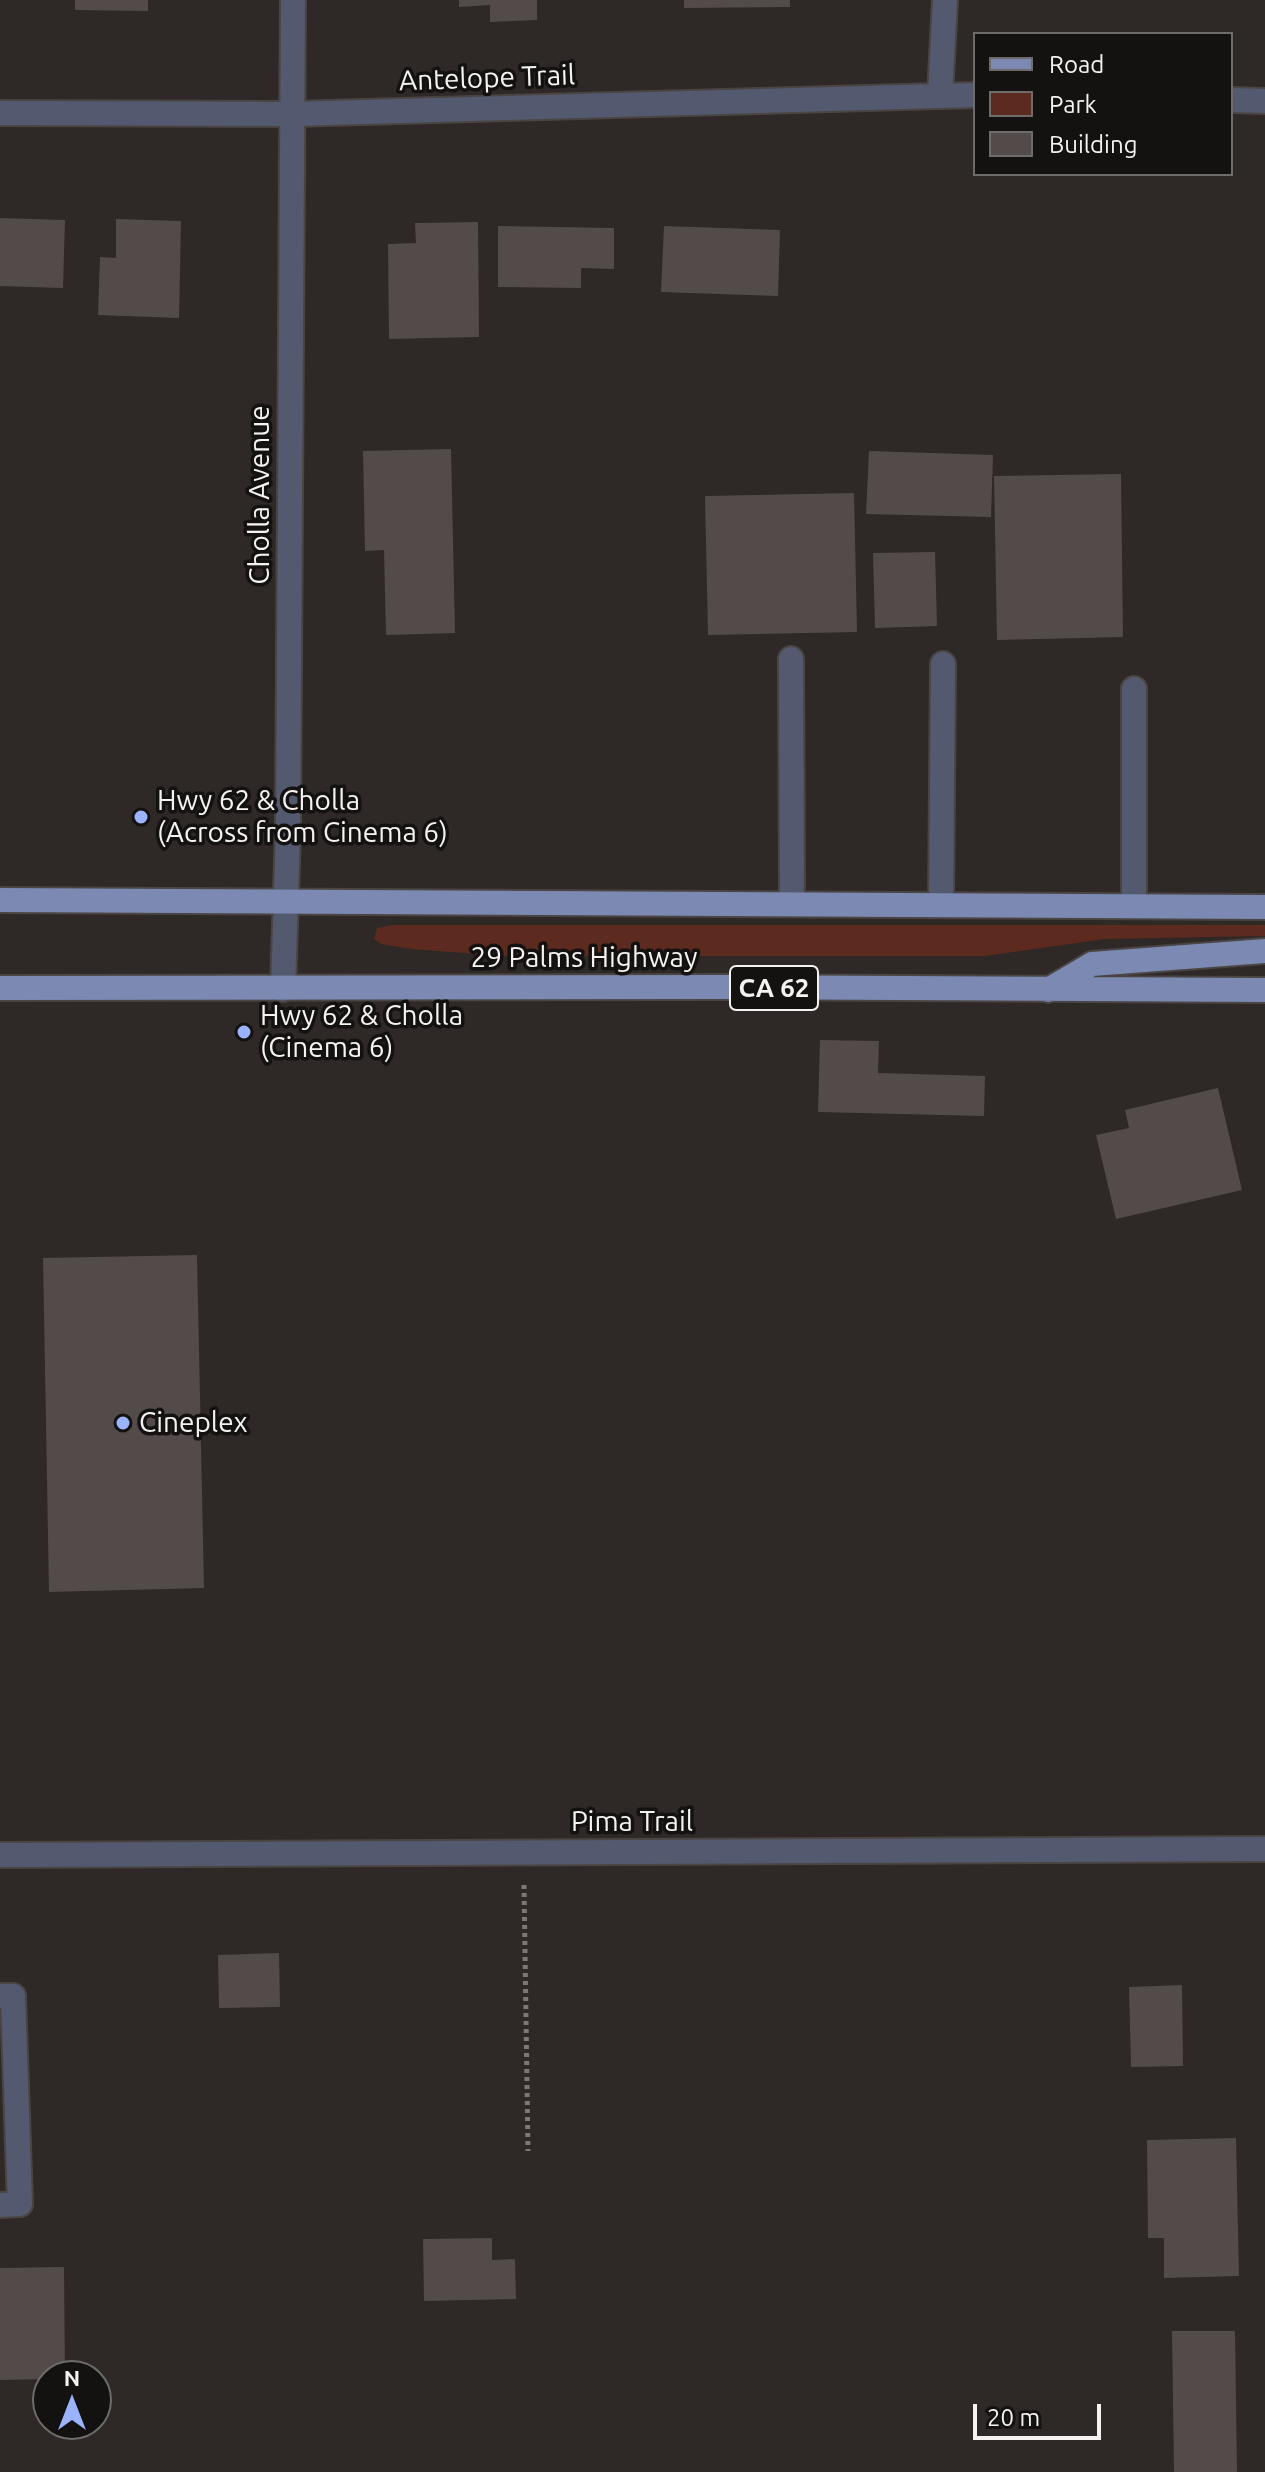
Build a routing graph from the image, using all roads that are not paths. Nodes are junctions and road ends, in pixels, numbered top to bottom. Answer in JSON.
{"nodes":[{"id":1,"x":293,"y":0,"type":"edge"},
{"id":2,"x":945,"y":0,"type":"edge"},
{"id":3,"x":940,"y":95,"type":"junction"},
{"id":4,"x":973,"y":95,"type":"edge"},
{"id":5,"x":1233,"y":100,"type":"edge"},
{"id":6,"x":1265,"y":101,"type":"edge"},
{"id":7,"x":0,"y":113,"type":"edge"},
{"id":8,"x":292,"y":114,"type":"junction"},
{"id":9,"x":791,"y":659,"type":"dead end"},
{"id":10,"x":943,"y":664,"type":"dead end"},
{"id":11,"x":1134,"y":689,"type":"dead end"},
{"id":12,"x":0,"y":900,"type":"edge"},
{"id":13,"x":285,"y":901,"type":"junction"},
{"id":14,"x":792,"y":904,"type":"junction"},
{"id":15,"x":941,"y":905,"type":"junction"},
{"id":16,"x":1134,"y":906,"type":"junction"},
{"id":17,"x":1265,"y":907,"type":"edge"},
{"id":18,"x":1265,"y":951,"type":"edge"},
{"id":19,"x":0,"y":988,"type":"edge"},
{"id":20,"x":283,"y":989,"type":"junction"},
{"id":21,"x":1265,"y":990,"type":"edge"},
{"id":22,"x":1046,"y":991,"type":"junction"},
{"id":23,"x":1265,"y":1849,"type":"edge"},
{"id":24,"x":0,"y":1855,"type":"edge"},
{"id":25,"x":0,"y":1996,"type":"edge"},
{"id":26,"x":0,"y":2205,"type":"edge"}],
"edges":[{"from":1,"to":8,"type":"street","name":"Cholla Avenue"},
{"from":2,"to":3,"type":"street"},
{"from":3,"to":4,"type":"street","name":"Antelope Trail"},
{"from":3,"to":8,"type":"street","name":"Antelope Trail"},
{"from":5,"to":6,"type":"street"},
{"from":7,"to":8,"type":"street","name":"Antelope Trail"},
{"from":8,"to":13,"type":"street","name":"Cholla Avenue"},
{"from":9,"to":14,"type":"street"},
{"from":10,"to":15,"type":"street"},
{"from":11,"to":16,"type":"street"},
{"from":12,"to":13,"type":"main road","name":"29 Palms Highway"},
{"from":13,"to":14,"type":"main road","name":"29 Palms Highway"},
{"from":13,"to":20,"type":"street","name":"Cholla Avenue"},
{"from":14,"to":15,"type":"main road","name":"29 Palms Highway"},
{"from":15,"to":16,"type":"main road","name":"29 Palms Highway"},
{"from":16,"to":17,"type":"main road","name":"29 Palms Highway"},
{"from":18,"to":22,"type":"main road"},
{"from":19,"to":20,"type":"main road","name":"29 Palms Highway","number":"CA 62"},
{"from":20,"to":22,"type":"main road","name":"29 Palms Highway","number":"CA 62"},
{"from":21,"to":22,"type":"main road","name":"29 Palms Highway","number":"CA 62"},
{"from":23,"to":24,"type":"street","name":"Pima Trail"},
{"from":25,"to":26,"type":"street"}]}
